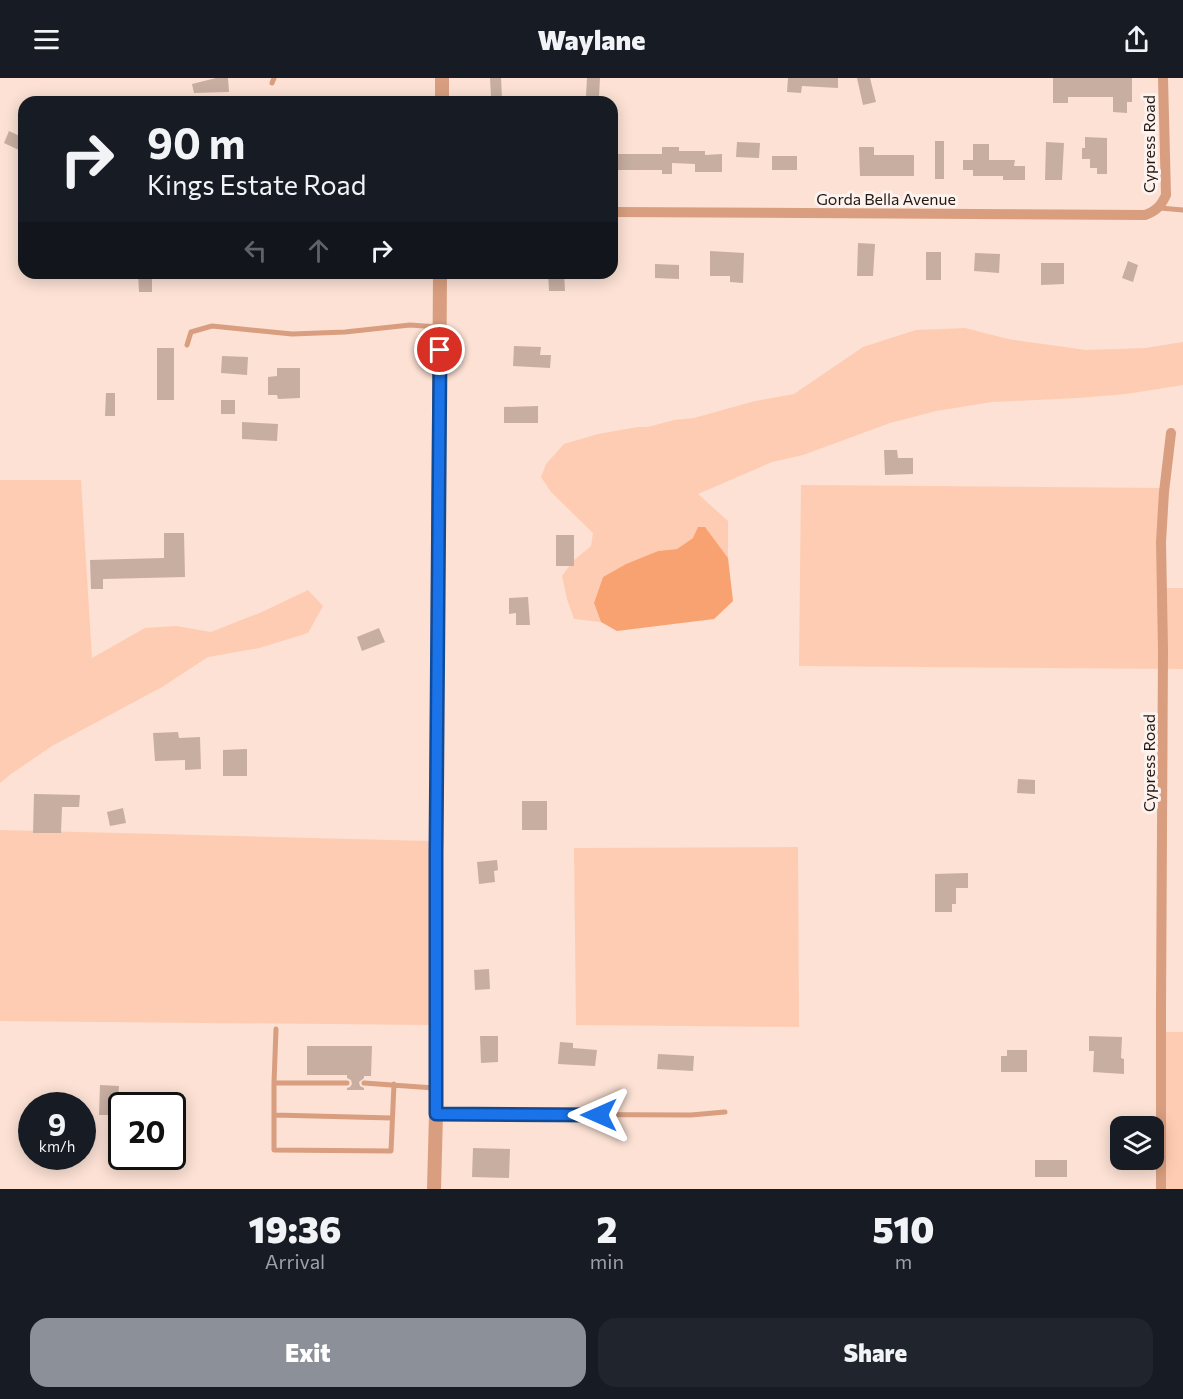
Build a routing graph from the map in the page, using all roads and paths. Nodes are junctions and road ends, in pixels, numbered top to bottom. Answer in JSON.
{"nodes":[{"id":1,"x":442,"y":78,"type":"edge"},
{"id":2,"x":1163,"y":78,"type":"edge"},
{"id":3,"x":442,"y":96,"type":"edge"},
{"id":4,"x":1158,"y":208,"type":"junction"},
{"id":5,"x":1183,"y":210,"type":"edge"},
{"id":6,"x":618,"y":212,"type":"edge"},
{"id":7,"x":440,"y":279,"type":"edge"},
{"id":8,"x":440,"y":328,"type":"junction"},
{"id":9,"x":187,"y":345,"type":"dead end"},
{"id":10,"x":1171,"y":433,"type":"dead end"},
{"id":11,"x":276,"y":1029,"type":"dead end"},
{"id":12,"x":274,"y":1083,"type":"junction"},
{"id":13,"x":347,"y":1083,"type":"dead end"},
{"id":14,"x":364,"y":1083,"type":"dead end"},
{"id":15,"x":394,"y":1084,"type":"junction"},
{"id":16,"x":436,"y":1088,"type":"junction"},
{"id":17,"x":725,"y":1112,"type":"dead end"},
{"id":18,"x":436,"y":1114,"type":"junction"},
{"id":19,"x":274,"y":1115,"type":"junction"},
{"id":20,"x":392,"y":1118,"type":"junction"},
{"id":21,"x":434,"y":1189,"type":"edge"},
{"id":22,"x":1161,"y":1189,"type":"edge"}],
"edges":[{"from":1,"to":3,"type":"street"},
{"from":2,"to":4,"type":"street","name":"Cypress Road"},
{"from":4,"to":5,"type":"lane"},
{"from":4,"to":6,"type":"street","name":"Gorda Bella Avenue"},
{"from":7,"to":8,"type":"street"},
{"from":8,"to":9,"type":"lane"},
{"from":8,"to":16,"type":"street"},
{"from":10,"to":22,"type":"street","name":"Cypress Road"},
{"from":11,"to":12,"type":"lane"},
{"from":12,"to":13,"type":"lane"},
{"from":12,"to":19,"type":"lane"},
{"from":14,"to":15,"type":"lane"},
{"from":15,"to":16,"type":"lane"},
{"from":15,"to":20,"type":"lane"},
{"from":16,"to":18,"type":"street"},
{"from":17,"to":18,"type":"lane"},
{"from":18,"to":21,"type":"street"},
{"from":19,"to":20,"type":"lane"},
{"from":19,"to":20,"type":"lane"}]}
